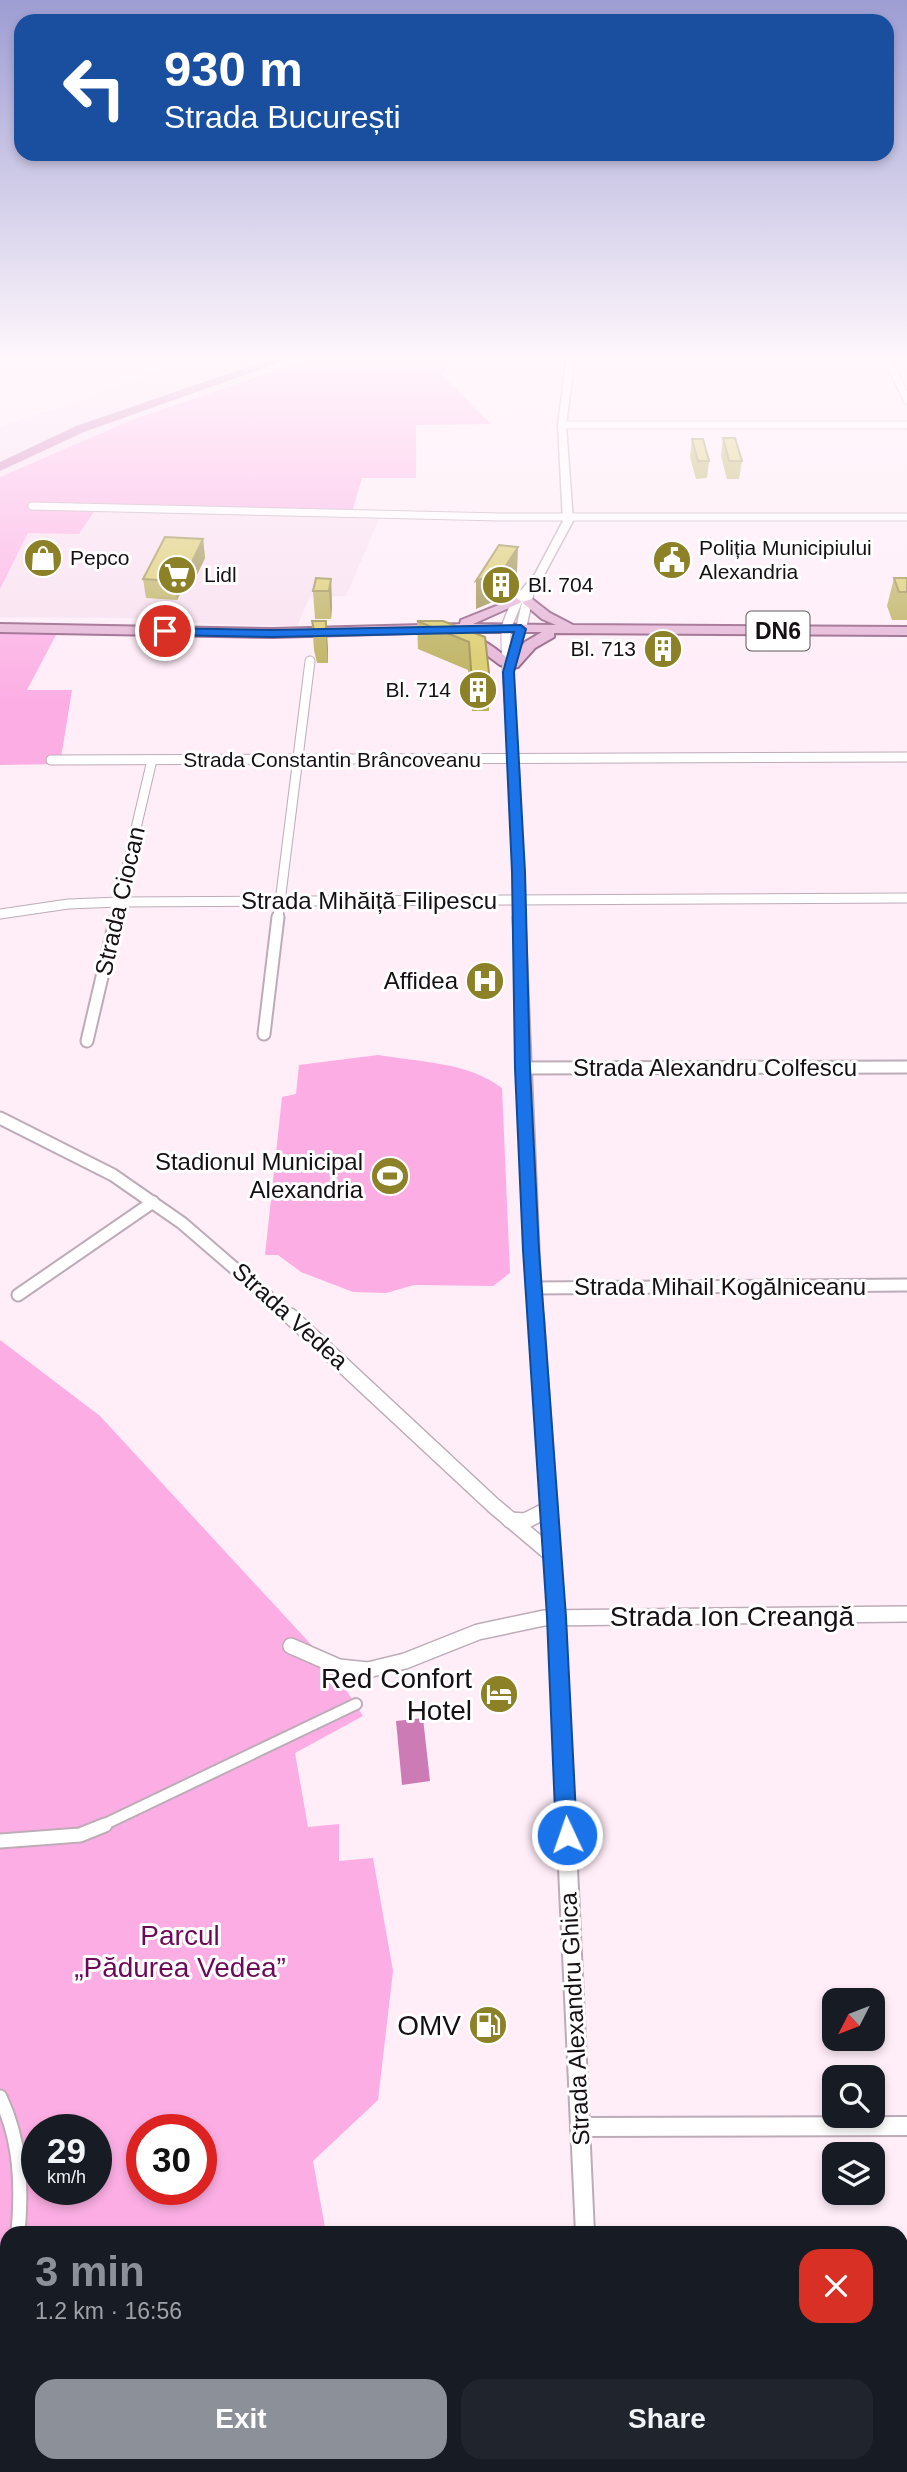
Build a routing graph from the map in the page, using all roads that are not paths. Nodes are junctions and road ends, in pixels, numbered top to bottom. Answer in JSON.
{"nodes":[{"id":1,"x":565,"y":471,"type":"edge"},
{"id":2,"x":32,"y":506,"type":"dead end"},
{"id":3,"x":907,"y":517,"type":"edge"},
{"id":4,"x":568,"y":518,"type":"junction"},
{"id":5,"x":522,"y":602,"type":"junction"},
{"id":6,"x":0,"y":628,"type":"edge"},
{"id":7,"x":585,"y":629,"type":"junction"},
{"id":8,"x":448,"y":631,"type":"junction"},
{"id":9,"x":505,"y":631,"type":"junction"},
{"id":10,"x":520,"y":631,"type":"junction"},
{"id":11,"x":649,"y":631,"type":"junction"},
{"id":12,"x":907,"y":631,"type":"edge"},
{"id":13,"x":549,"y":634,"type":"junction"},
{"id":14,"x":310,"y":660,"type":"dead end"},
{"id":15,"x":509,"y":666,"type":"junction"},
{"id":16,"x":907,"y":757,"type":"edge"},
{"id":17,"x":152,"y":760,"type":"junction"},
{"id":18,"x":514,"y":760,"type":"junction"},
{"id":19,"x":51,"y":761,"type":"dead end"},
{"id":20,"x":297,"y":761,"type":"junction"},
{"id":21,"x":907,"y":898,"type":"edge"},
{"id":22,"x":519,"y":900,"type":"junction"},
{"id":23,"x":281,"y":901,"type":"junction"},
{"id":24,"x":119,"y":902,"type":"junction"},
{"id":25,"x":0,"y":914,"type":"edge"},
{"id":26,"x":264,"y":1034,"type":"dead end"},
{"id":27,"x":87,"y":1041,"type":"dead end"},
{"id":28,"x":907,"y":1067,"type":"edge"},
{"id":29,"x":523,"y":1068,"type":"junction"},
{"id":30,"x":0,"y":1118,"type":"edge"},
{"id":31,"x":153,"y":1202,"type":"junction"},
{"id":32,"x":907,"y":1285,"type":"edge"},
{"id":33,"x":534,"y":1288,"type":"junction"},
{"id":34,"x":18,"y":1295,"type":"dead end"},
{"id":35,"x":549,"y":1509,"type":"junction"},
{"id":36,"x":510,"y":1520,"type":"junction"},
{"id":37,"x":551,"y":1554,"type":"junction"},
{"id":38,"x":907,"y":1614,"type":"edge"},
{"id":39,"x":557,"y":1617,"type":"junction"},
{"id":40,"x":291,"y":1646,"type":"dead end"},
{"id":41,"x":356,"y":1704,"type":"dead end"},
{"id":42,"x":0,"y":1841,"type":"edge"},
{"id":43,"x":0,"y":2097,"type":"edge"},
{"id":44,"x":907,"y":2126,"type":"edge"},
{"id":45,"x":580,"y":2127,"type":"junction"},
{"id":46,"x":19,"y":2226,"type":"edge"},
{"id":47,"x":584,"y":2226,"type":"edge"}],
"edges":[{"from":1,"to":4,"type":"street"},
{"from":2,"to":4,"type":"street"},
{"from":3,"to":4,"type":"street"},
{"from":4,"to":5,"type":"street","name":"Strada Alexandru Ghica"},
{"from":5,"to":7,"type":"main road"},
{"from":5,"to":8,"type":"main road"},
{"from":5,"to":9,"type":"street","name":"Strada Alexandru Ghica"},
{"from":5,"to":10,"type":"street","name":"Strada Alexandru Ghica"},
{"from":6,"to":8,"type":"main road","number":"DN6"},
{"from":7,"to":10,"type":"main road","number":"DN6"},
{"from":7,"to":11,"type":"main road","number":"DN6"},
{"from":8,"to":9,"type":"main road","number":"DN6"},
{"from":8,"to":15,"type":"main road"},
{"from":9,"to":10,"type":"main road","number":"DN6"},
{"from":9,"to":15,"type":"street","name":"Strada Alexandru Ghica"},
{"from":10,"to":13,"type":"main road","number":"DN6"},
{"from":10,"to":15,"type":"street","name":"Strada Alexandru Ghica"},
{"from":11,"to":12,"type":"main road","number":"DN6"},
{"from":11,"to":13,"type":"main road","number":"DN6"},
{"from":13,"to":15,"type":"main road"},
{"from":14,"to":20,"type":"street"},
{"from":15,"to":18,"type":"street","name":"Strada Alexandru Ghica"},
{"from":16,"to":18,"type":"street","name":"Strada Constantin Brâncoveanu"},
{"from":17,"to":19,"type":"street","name":"Strada Constantin Brâncoveanu"},
{"from":17,"to":20,"type":"street","name":"Strada Constantin Brâncoveanu"},
{"from":17,"to":24,"type":"street","name":"Strada Ciocan"},
{"from":18,"to":20,"type":"street","name":"Strada Constantin Brâncoveanu"},
{"from":18,"to":22,"type":"street","name":"Strada Alexandru Ghica"},
{"from":20,"to":23,"type":"street"},
{"from":21,"to":22,"type":"street","name":"Strada Mihăiță Filipescu"},
{"from":22,"to":23,"type":"street","name":"Strada Mihăiță Filipescu"},
{"from":22,"to":29,"type":"street","name":"Strada Alexandru Ghica"},
{"from":23,"to":24,"type":"street","name":"Strada Mihăiță Filipescu"},
{"from":23,"to":26,"type":"street"},
{"from":24,"to":25,"type":"street","name":"Strada Mihăiță Filipescu"},
{"from":24,"to":27,"type":"street","name":"Strada Ciocan"},
{"from":28,"to":29,"type":"street","name":"Strada Alexandru Colfescu"},
{"from":29,"to":33,"type":"street","name":"Strada Alexandru Ghica"},
{"from":30,"to":31,"type":"street","name":"Strada Vedea"},
{"from":31,"to":34,"type":"street"},
{"from":31,"to":36,"type":"street","name":"Strada Vedea"},
{"from":32,"to":33,"type":"street","name":"Strada Mihail Kogălniceanu"},
{"from":33,"to":35,"type":"street","name":"Strada Alexandru Ghica"},
{"from":35,"to":36,"type":"street"},
{"from":35,"to":37,"type":"street","name":"Strada Alexandru Ghica"},
{"from":36,"to":37,"type":"street","name":"Strada Vedea"},
{"from":37,"to":39,"type":"street","name":"Strada Alexandru Ghica"},
{"from":38,"to":39,"type":"street","name":"Strada Ion Creangă"},
{"from":39,"to":40,"type":"street","name":"Strada Ion Creangă"},
{"from":39,"to":45,"type":"street","name":"Strada Alexandru Ghica"},
{"from":41,"to":42,"type":"street"},
{"from":43,"to":46,"type":"street"},
{"from":44,"to":45,"type":"street"},
{"from":45,"to":47,"type":"street","name":"Strada Alexandru Ghica"}]}
